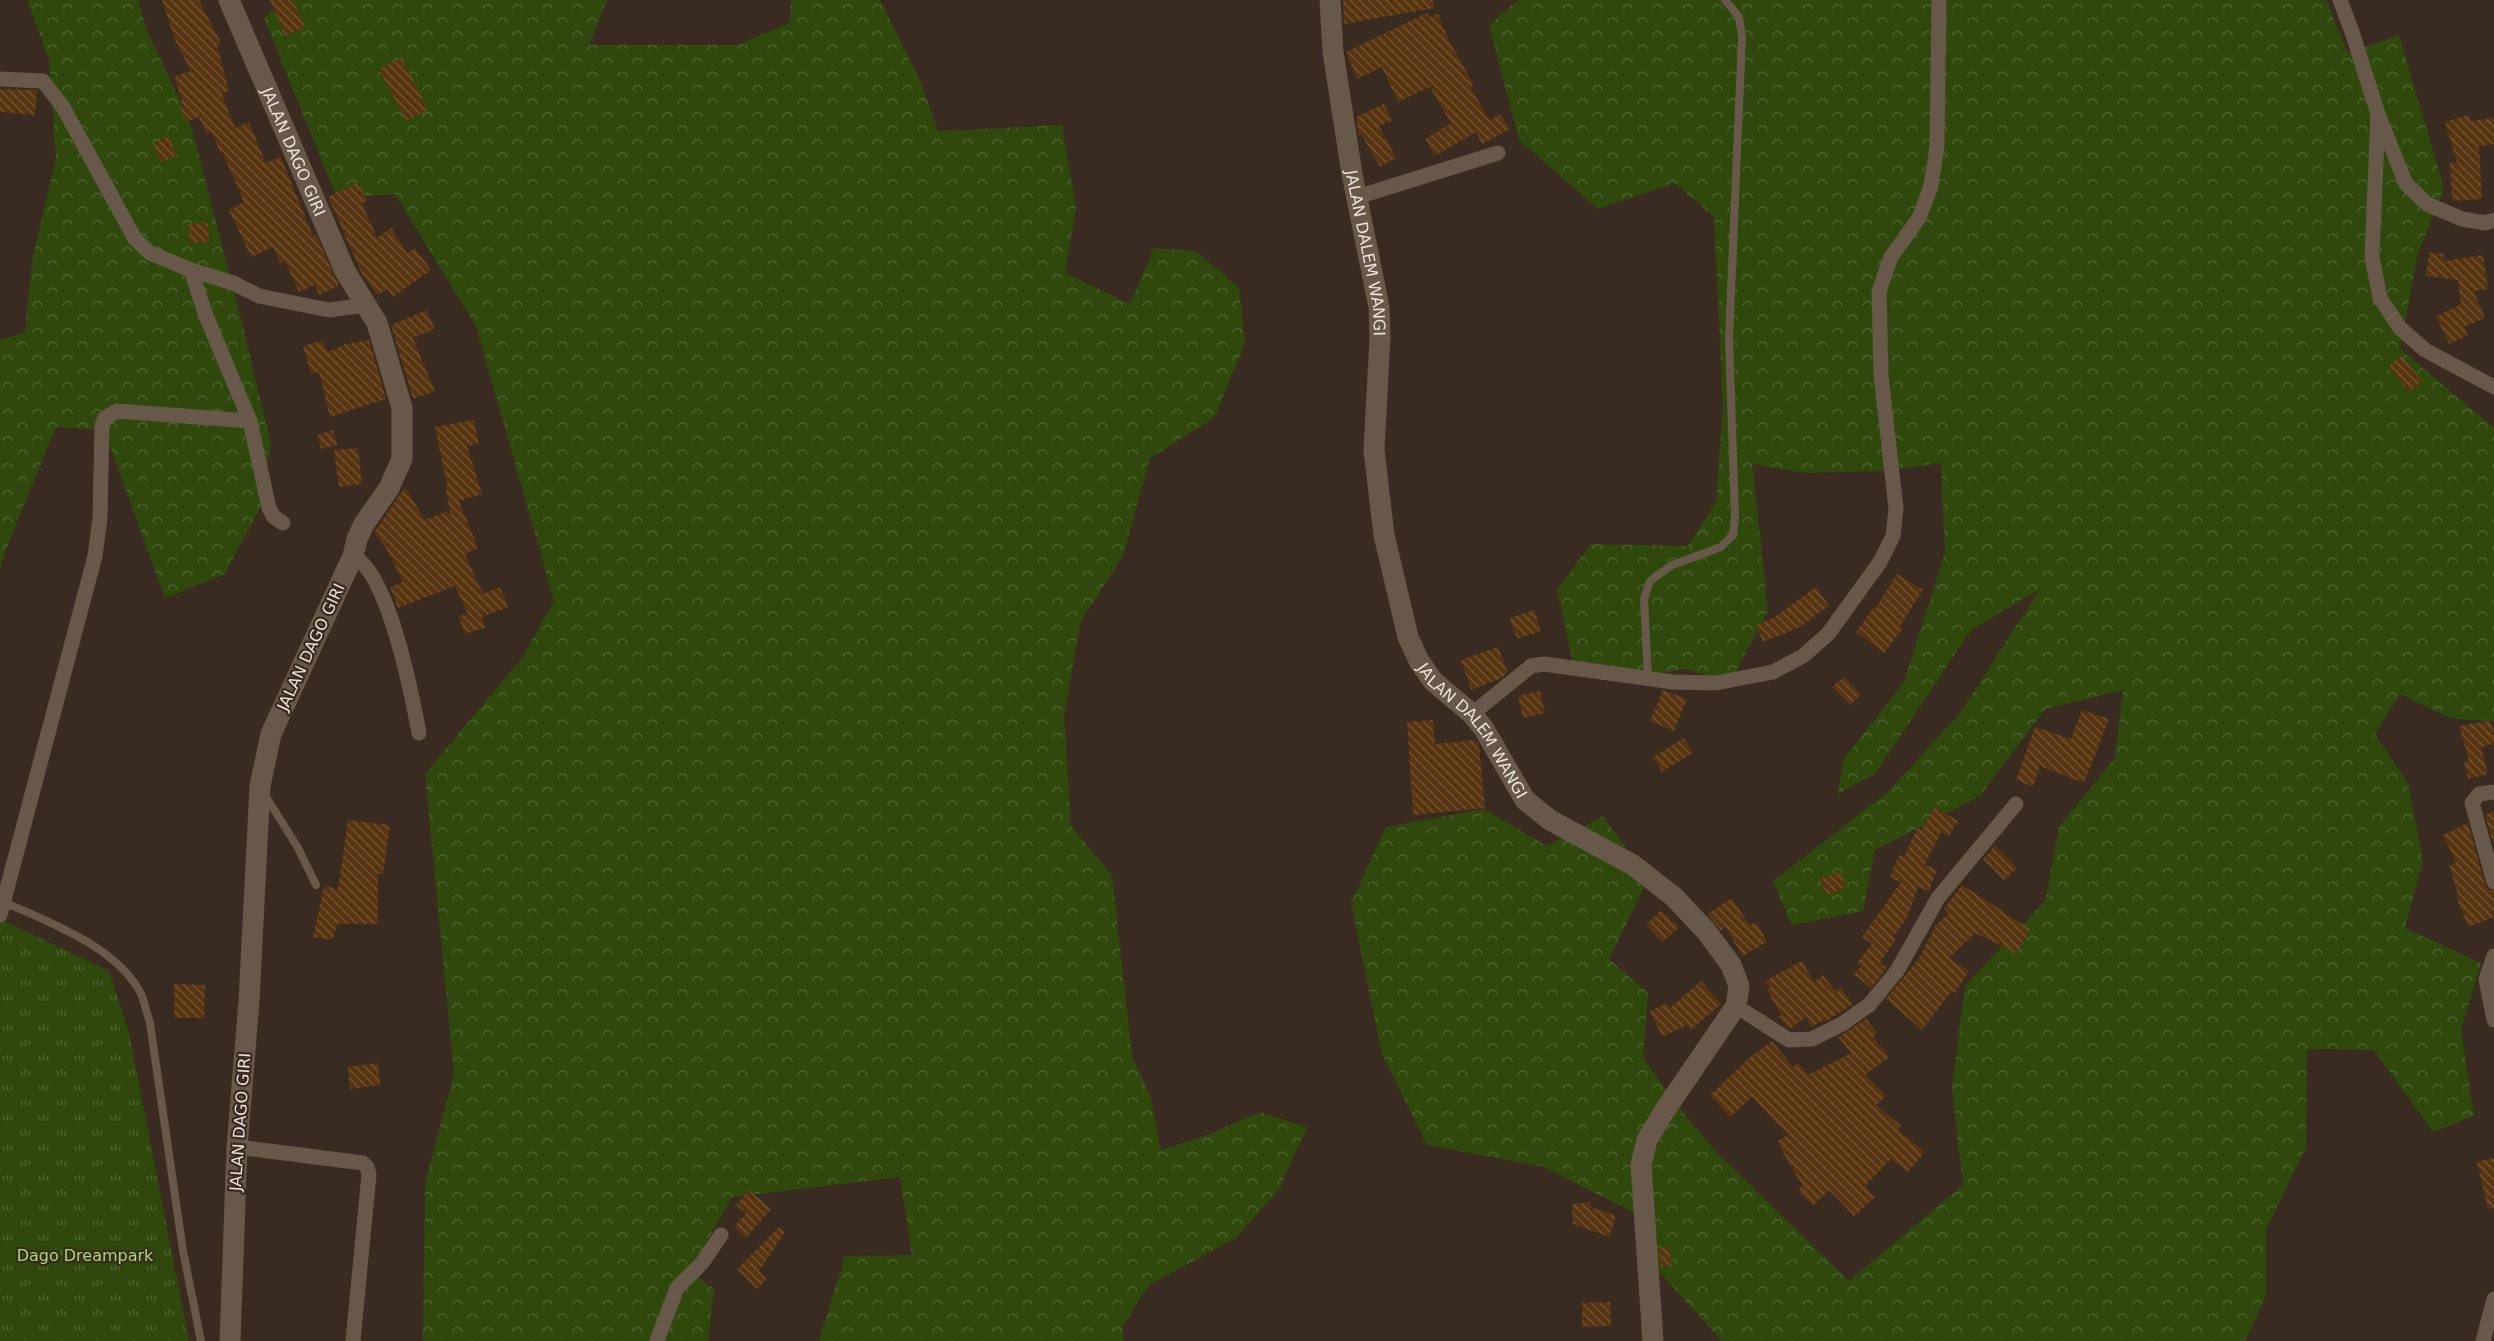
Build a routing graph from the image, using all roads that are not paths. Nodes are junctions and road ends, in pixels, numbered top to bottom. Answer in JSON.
{"nodes":[{"id":1,"x":229,"y":0,"type":"edge"},
{"id":2,"x":1330,"y":0,"type":"edge"},
{"id":3,"x":1725,"y":0,"type":"edge"},
{"id":4,"x":1939,"y":0,"type":"edge"},
{"id":5,"x":2340,"y":0,"type":"edge"},
{"id":6,"x":0,"y":79,"type":"edge"},
{"id":7,"x":2378,"y":114,"type":"junction"},
{"id":8,"x":1498,"y":153,"type":"dead end"},
{"id":9,"x":1357,"y":197,"type":"junction"},
{"id":10,"x":2494,"y":220,"type":"edge"},
{"id":11,"x":191,"y":270,"type":"junction"},
{"id":12,"x":366,"y":305,"type":"junction"},
{"id":13,"x":2494,"y":387,"type":"edge"},
{"id":14,"x":250,"y":421,"type":"junction"},
{"id":15,"x":283,"y":523,"type":"dead end"},
{"id":16,"x":353,"y":556,"type":"junction"},
{"id":17,"x":1648,"y":678,"type":"junction"},
{"id":18,"x":1472,"y":714,"type":"junction"},
{"id":19,"x":419,"y":733,"type":"dead end"},
{"id":20,"x":260,"y":786,"type":"junction"},
{"id":21,"x":2494,"y":792,"type":"edge"},
{"id":22,"x":2016,"y":804,"type":"dead end"},
{"id":23,"x":2494,"y":882,"type":"edge"},
{"id":24,"x":316,"y":885,"type":"dead end"},
{"id":25,"x":0,"y":900,"type":"edge"},
{"id":26,"x":0,"y":915,"type":"edge"},
{"id":27,"x":2494,"y":956,"type":"edge"},
{"id":28,"x":1736,"y":1006,"type":"junction"},
{"id":29,"x":2494,"y":1020,"type":"edge"},
{"id":30,"x":237,"y":1147,"type":"junction"},
{"id":31,"x":722,"y":1235,"type":"dead end"},
{"id":32,"x":2494,"y":1299,"type":"edge"},
{"id":33,"x":201,"y":1341,"type":"edge"},
{"id":34,"x":230,"y":1341,"type":"edge"},
{"id":35,"x":353,"y":1341,"type":"edge"},
{"id":36,"x":657,"y":1341,"type":"edge"},
{"id":37,"x":1653,"y":1341,"type":"edge"},
{"id":38,"x":2483,"y":1341,"type":"edge"}],
"edges":[{"from":1,"to":12,"type":"street","name":"JALAN DAGO GIRI"},
{"from":2,"to":9,"type":"street","name":"JALAN DALEM WANGI"},
{"from":3,"to":17,"type":"lane"},
{"from":4,"to":17,"type":"street"},
{"from":5,"to":7,"type":"street"},
{"from":6,"to":11,"type":"street"},
{"from":7,"to":10,"type":"street"},
{"from":7,"to":13,"type":"street"},
{"from":8,"to":9,"type":"street"},
{"from":9,"to":18,"type":"street","name":"JALAN DALEM WANGI"},
{"from":11,"to":12,"type":"street"},
{"from":11,"to":14,"type":"street"},
{"from":12,"to":16,"type":"street","name":"JALAN DAGO GIRI"},
{"from":14,"to":15,"type":"street"},
{"from":14,"to":26,"type":"street"},
{"from":16,"to":19,"type":"street"},
{"from":16,"to":20,"type":"street","name":"JALAN DAGO GIRI"},
{"from":17,"to":18,"type":"street"},
{"from":18,"to":28,"type":"street","name":"JALAN DALEM WANGI"},
{"from":20,"to":24,"type":"lane"},
{"from":20,"to":30,"type":"street","name":"JALAN DAGO GIRI"},
{"from":21,"to":23,"type":"street"},
{"from":22,"to":28,"type":"street"},
{"from":25,"to":33,"type":"lane"},
{"from":27,"to":29,"type":"street"},
{"from":28,"to":37,"type":"street"},
{"from":30,"to":34,"type":"street","name":"JALAN DAGO GIRI"},
{"from":30,"to":35,"type":"street"},
{"from":31,"to":36,"type":"street"},
{"from":32,"to":38,"type":"street"}]}
